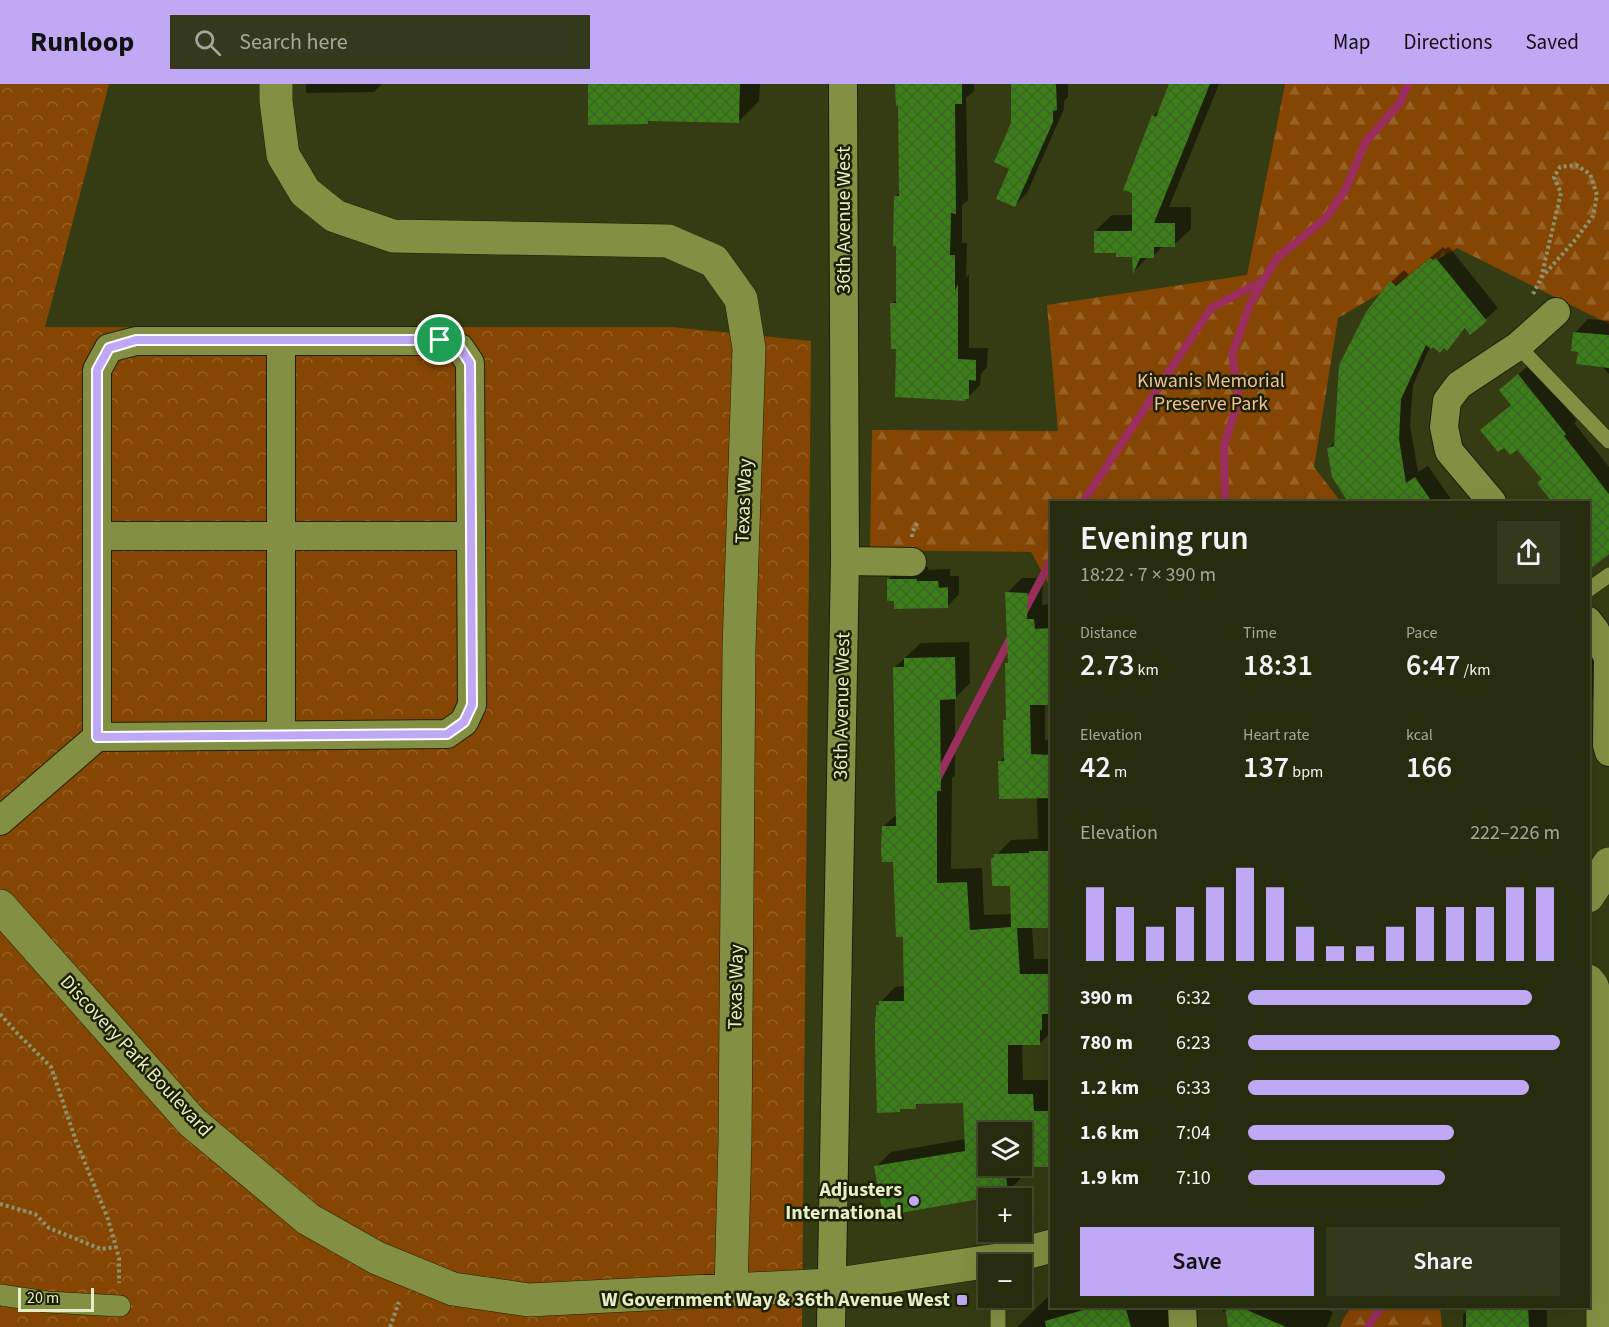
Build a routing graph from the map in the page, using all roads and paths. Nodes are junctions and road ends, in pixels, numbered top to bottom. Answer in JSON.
{"nodes":[{"id":1,"x":276,"y":84,"type":"edge"},
{"id":2,"x":843,"y":84,"type":"edge"},
{"id":3,"x":1540,"y":278,"type":"junction"},
{"id":4,"x":1530,"y":300,"type":"dead end"},
{"id":5,"x":1556,"y":312,"type":"dead end"},
{"id":6,"x":281,"y":340,"type":"junction"},
{"id":7,"x":1518,"y":346,"type":"junction"},
{"id":8,"x":1609,"y":441,"type":"edge"},
{"id":9,"x":1491,"y":501,"type":"edge"},
{"id":10,"x":97,"y":536,"type":"junction"},
{"id":11,"x":281,"y":536,"type":"junction"},
{"id":12,"x":471,"y":536,"type":"junction"},
{"id":13,"x":844,"y":561,"type":"junction"},
{"id":14,"x":912,"y":562,"type":"dead end"},
{"id":15,"x":1609,"y":575,"type":"edge"},
{"id":16,"x":1590,"y":589,"type":"edge"},
{"id":17,"x":1590,"y":624,"type":"edge"},
{"id":18,"x":1608,"y":658,"type":"edge"},
{"id":19,"x":281,"y":735,"type":"junction"},
{"id":20,"x":97,"y":737,"type":"junction"},
{"id":21,"x":1609,"y":752,"type":"edge"},
{"id":22,"x":0,"y":821,"type":"edge"},
{"id":23,"x":1609,"y":864,"type":"edge"},
{"id":24,"x":1590,"y":893,"type":"edge"},
{"id":25,"x":0,"y":906,"type":"edge"},
{"id":26,"x":1590,"y":984,"type":"edge"},
{"id":27,"x":0,"y":1014,"type":"edge"},
{"id":28,"x":0,"y":1204,"type":"edge"},
{"id":29,"x":1595,"y":1227,"type":"edge"},
{"id":30,"x":116,"y":1246,"type":"junction"},
{"id":31,"x":1050,"y":1247,"type":"edge"},
{"id":32,"x":1025,"y":1254,"type":"edge"},
{"id":33,"x":978,"y":1265,"type":"edge"},
{"id":34,"x":831,"y":1285,"type":"junction"},
{"id":35,"x":731,"y":1290,"type":"junction"},
{"id":36,"x":0,"y":1295,"type":"edge"},
{"id":37,"x":119,"y":1296,"type":"joint"},
{"id":38,"x":399,"y":1302,"type":"dead end"},
{"id":39,"x":998,"y":1308,"type":"edge"},
{"id":40,"x":1182,"y":1308,"type":"edge"},
{"id":41,"x":390,"y":1327,"type":"edge"},
{"id":42,"x":831,"y":1327,"type":"edge"},
{"id":43,"x":999,"y":1327,"type":"edge"},
{"id":44,"x":1183,"y":1327,"type":"edge"},
{"id":45,"x":1603,"y":1327,"type":"edge"}],
"edges":[{"from":1,"to":35,"type":"street","name":"Texas Way"},
{"from":2,"to":13,"type":"street","name":"36th Avenue West"},
{"from":3,"to":3,"type":"path"},
{"from":3,"to":4,"type":"path"},
{"from":5,"to":7,"type":"street"},
{"from":6,"to":10,"type":"street"},
{"from":6,"to":11,"type":"street"},
{"from":6,"to":12,"type":"street"},
{"from":7,"to":8,"type":"lane"},
{"from":7,"to":9,"type":"street"},
{"from":10,"to":11,"type":"street"},
{"from":10,"to":20,"type":"street"},
{"from":11,"to":12,"type":"street"},
{"from":11,"to":19,"type":"street"},
{"from":12,"to":19,"type":"street"},
{"from":13,"to":14,"type":"street"},
{"from":13,"to":34,"type":"street","name":"36th Avenue West"},
{"from":15,"to":16,"type":"lane"},
{"from":17,"to":18,"type":"street"},
{"from":18,"to":21,"type":"street"},
{"from":19,"to":20,"type":"street"},
{"from":20,"to":22,"type":"street"},
{"from":23,"to":24,"type":"street"},
{"from":25,"to":35,"type":"street","name":"Discovery Park Boulevard"},
{"from":26,"to":29,"type":"street"},
{"from":27,"to":30,"type":"path"},
{"from":28,"to":30,"type":"path"},
{"from":29,"to":45,"type":"street"},
{"from":30,"to":37,"type":"path"},
{"from":31,"to":32,"type":"street","name":"Discovery Park Boulevard"},
{"from":33,"to":34,"type":"street","name":"Discovery Park Boulevard"},
{"from":34,"to":35,"type":"street","name":"Discovery Park Boulevard"},
{"from":34,"to":42,"type":"street","name":"36th Avenue West"},
{"from":36,"to":37,"type":"street"},
{"from":38,"to":41,"type":"path"},
{"from":39,"to":43,"type":"lane"},
{"from":40,"to":44,"type":"street"}]}
